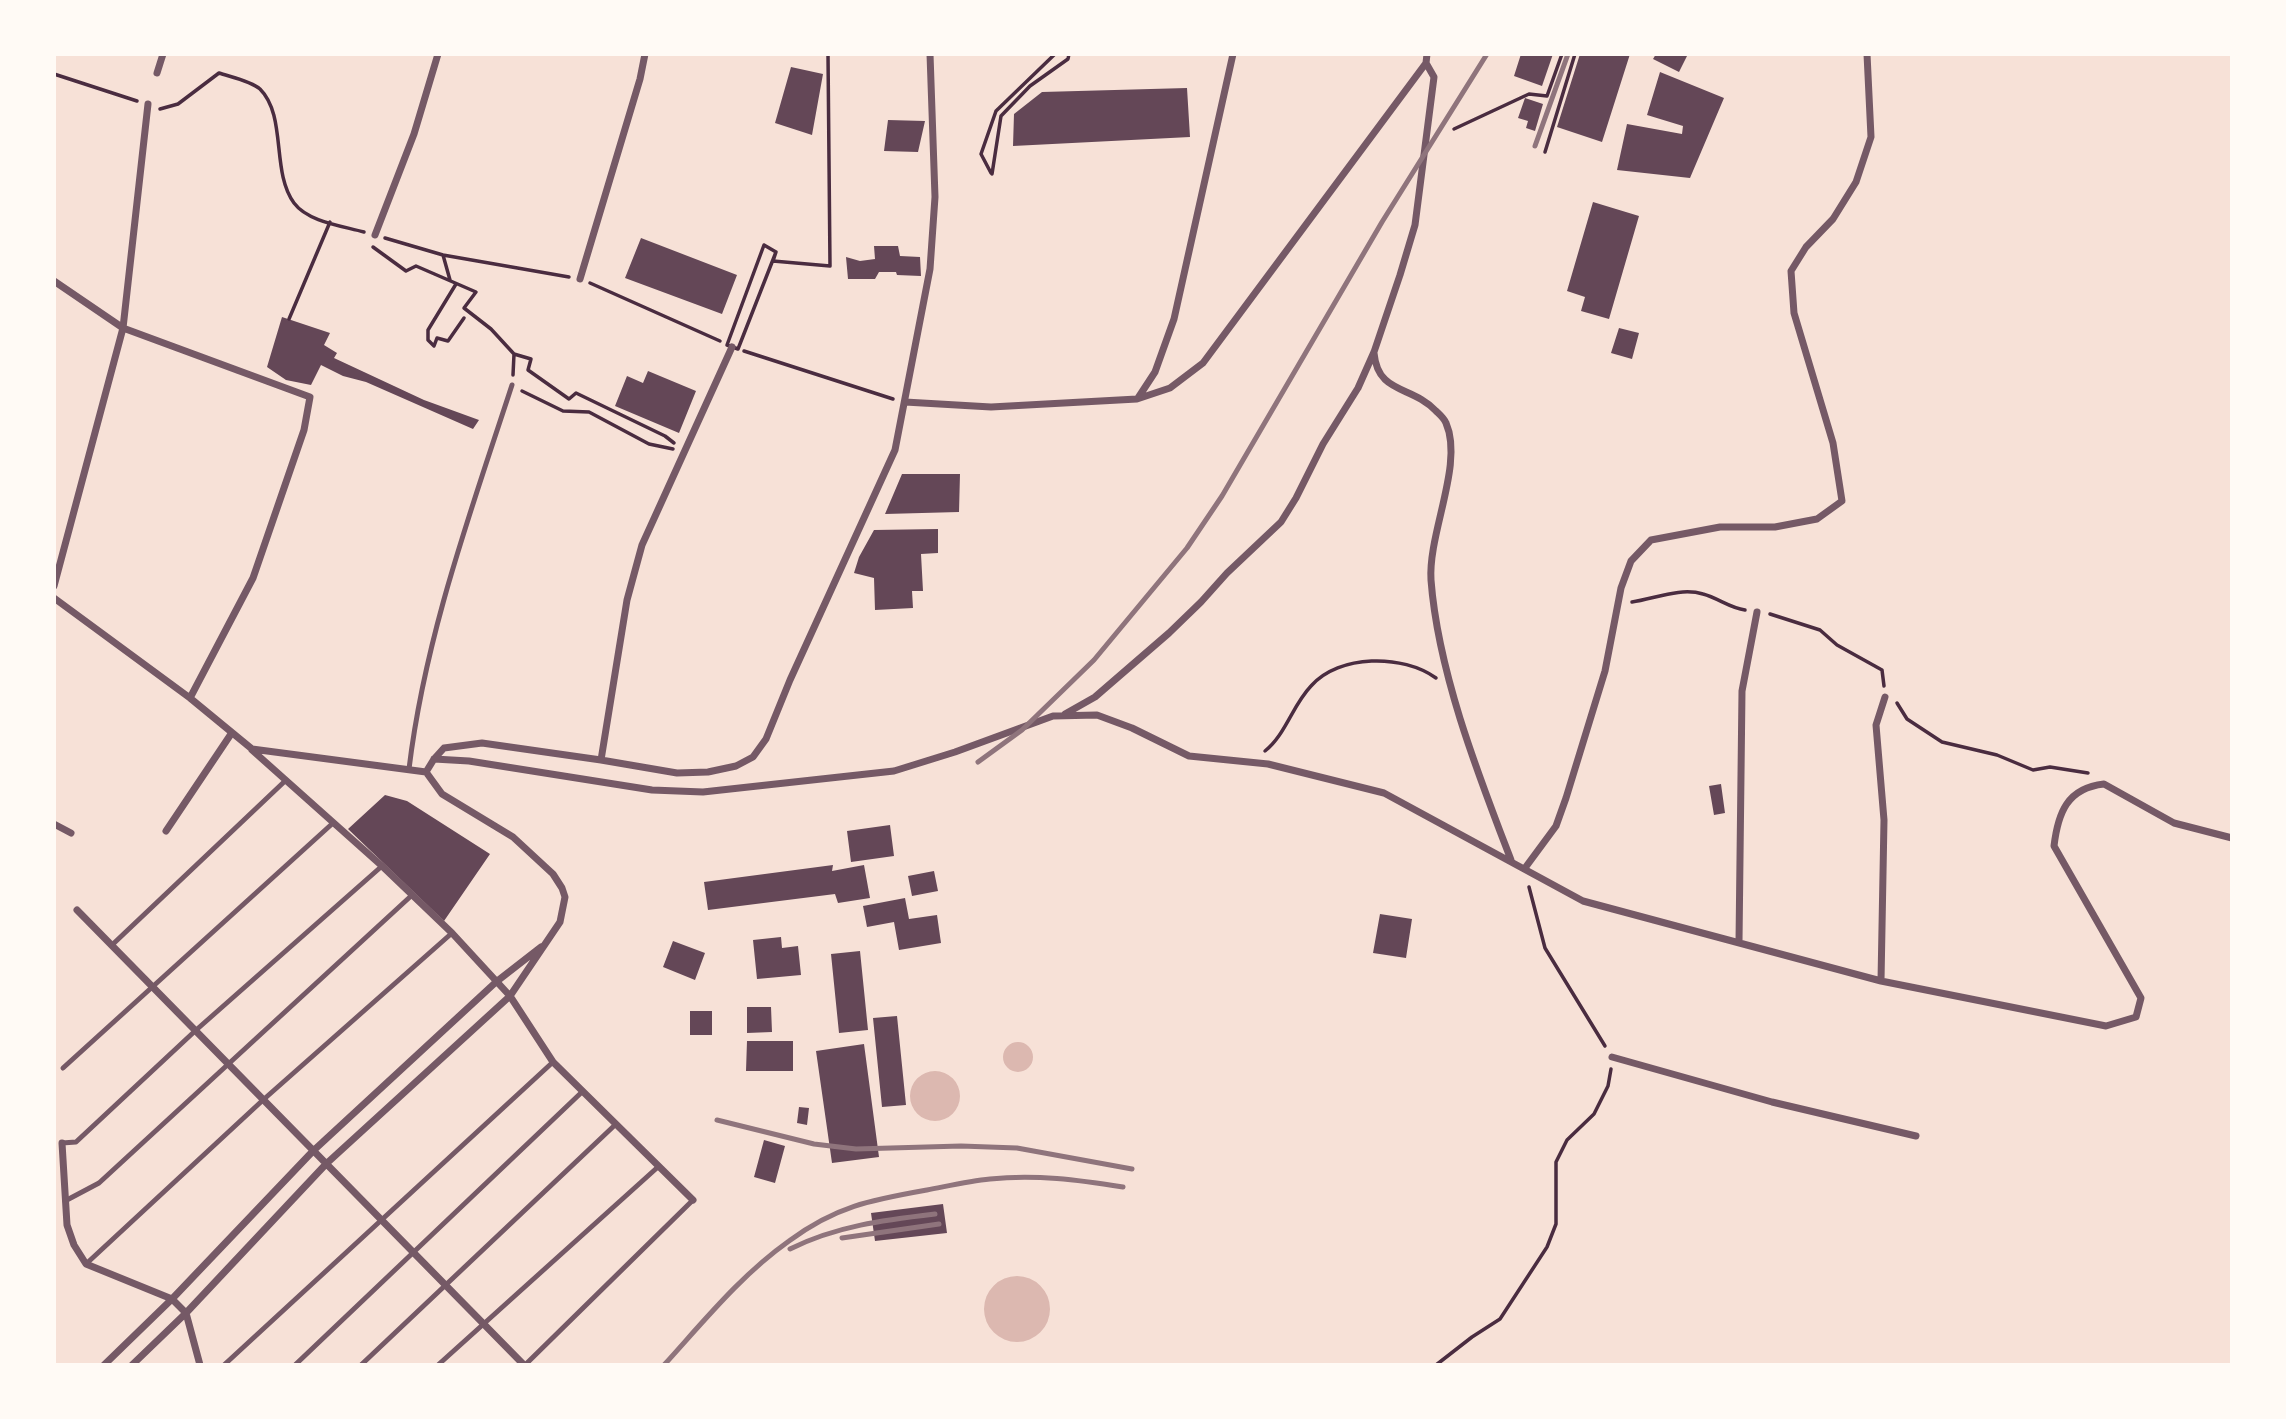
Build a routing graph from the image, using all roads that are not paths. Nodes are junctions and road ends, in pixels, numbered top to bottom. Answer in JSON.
{"nodes":[{"id":1,"x":163,"y":54,"type":"edge"},
{"id":2,"x":438,"y":54,"type":"edge"},
{"id":3,"x":645,"y":54,"type":"edge"},
{"id":4,"x":930,"y":54,"type":"edge"},
{"id":5,"x":1233,"y":54,"type":"edge"},
{"id":6,"x":1867,"y":54,"type":"edge"},
{"id":7,"x":1426,"y":59,"type":"edge"},
{"id":8,"x":157,"y":73,"type":"dead end"},
{"id":9,"x":148,"y":104,"type":"road end"},
{"id":10,"x":375,"y":235,"type":"road end"},
{"id":11,"x":580,"y":279,"type":"road end"},
{"id":12,"x":54,"y":281,"type":"edge"},
{"id":13,"x":123,"y":328,"type":"junction"},
{"id":14,"x":732,"y":347,"type":"road end"},
{"id":15,"x":1374,"y":352,"type":"junction"},
{"id":16,"x":512,"y":385,"type":"road end"},
{"id":17,"x":1137,"y":399,"type":"junction"},
{"id":18,"x":905,"y":402,"type":"junction"},
{"id":19,"x":54,"y":586,"type":"edge"},
{"id":20,"x":54,"y":598,"type":"edge"},
{"id":21,"x":1757,"y":612,"type":"road end"},
{"id":22,"x":1885,"y":697,"type":"road end"},
{"id":23,"x":190,"y":698,"type":"junction"},
{"id":24,"x":1061,"y":716,"type":"junction"},
{"id":25,"x":231,"y":734,"type":"junction"},
{"id":26,"x":252,"y":749,"type":"junction"},
{"id":27,"x":434,"y":759,"type":"junction"},
{"id":28,"x":601,"y":760,"type":"junction"},
{"id":29,"x":409,"y":769,"type":"junction"},
{"id":30,"x":426,"y":772,"type":"junction"},
{"id":31,"x":285,"y":781,"type":"junction"},
{"id":32,"x":54,"y":824,"type":"edge"},
{"id":33,"x":333,"y":824,"type":"junction"},
{"id":34,"x":166,"y":831,"type":"dead end"},
{"id":35,"x":71,"y":833,"type":"dead end"},
{"id":36,"x":2232,"y":838,"type":"edge"},
{"id":37,"x":1511,"y":861,"type":"junction"},
{"id":38,"x":382,"y":866,"type":"junction"},
{"id":39,"x":1525,"y":868,"type":"junction"},
{"id":40,"x":411,"y":896,"type":"junction"},
{"id":41,"x":77,"y":910,"type":"dead end"},
{"id":42,"x":452,"y":933,"type":"junction"},
{"id":43,"x":547,"y":942,"type":"junction"},
{"id":44,"x":1740,"y":942,"type":"junction"},
{"id":45,"x":112,"y":945,"type":"junction"},
{"id":46,"x":1881,"y":981,"type":"junction"},
{"id":47,"x":496,"y":982,"type":"junction"},
{"id":48,"x":152,"y":987,"type":"junction"},
{"id":49,"x":510,"y":996,"type":"junction"},
{"id":50,"x":195,"y":1031,"type":"junction"},
{"id":51,"x":1612,"y":1057,"type":"road end"},
{"id":52,"x":553,"y":1062,"type":"junction"},
{"id":53,"x":227,"y":1063,"type":"junction"},
{"id":54,"x":63,"y":1068,"type":"dead end"},
{"id":55,"x":583,"y":1091,"type":"junction"},
{"id":56,"x":262,"y":1100,"type":"junction"},
{"id":57,"x":616,"y":1124,"type":"junction"},
{"id":58,"x":1916,"y":1136,"type":"dead end"},
{"id":59,"x":62,"y":1143,"type":"joint"},
{"id":60,"x":313,"y":1151,"type":"junction"},
{"id":61,"x":326,"y":1164,"type":"junction"},
{"id":62,"x":659,"y":1166,"type":"junction"},
{"id":63,"x":693,"y":1200,"type":"joint"},
{"id":64,"x":65,"y":1201,"type":"junction"},
{"id":65,"x":381,"y":1219,"type":"junction"},
{"id":66,"x":413,"y":1251,"type":"junction"},
{"id":67,"x":86,"y":1264,"type":"junction"},
{"id":68,"x":446,"y":1284,"type":"junction"},
{"id":69,"x":172,"y":1299,"type":"junction"},
{"id":70,"x":186,"y":1314,"type":"junction"},
{"id":71,"x":484,"y":1324,"type":"junction"},
{"id":72,"x":104,"y":1365,"type":"edge"},
{"id":73,"x":132,"y":1365,"type":"edge"},
{"id":74,"x":200,"y":1365,"type":"edge"},
{"id":75,"x":224,"y":1365,"type":"edge"},
{"id":76,"x":295,"y":1365,"type":"edge"},
{"id":77,"x":361,"y":1365,"type":"edge"},
{"id":78,"x":438,"y":1365,"type":"edge"},
{"id":79,"x":525,"y":1365,"type":"edge"}],
"edges":[{"from":1,"to":8,"type":"street"},
{"from":2,"to":10,"type":"street"},
{"from":3,"to":11,"type":"street"},
{"from":4,"to":18,"type":"street"},
{"from":5,"to":17,"type":"street"},
{"from":6,"to":39,"type":"street"},
{"from":7,"to":15,"type":"street"},
{"from":7,"to":17,"type":"street"},
{"from":9,"to":13,"type":"street"},
{"from":12,"to":13,"type":"street"},
{"from":13,"to":19,"type":"street"},
{"from":13,"to":23,"type":"street"},
{"from":14,"to":28,"type":"street"},
{"from":15,"to":24,"type":"street"},
{"from":15,"to":37,"type":"street"},
{"from":16,"to":29,"type":"lane"},
{"from":17,"to":18,"type":"street"},
{"from":18,"to":28,"type":"street"},
{"from":20,"to":23,"type":"street"},
{"from":21,"to":44,"type":"street"},
{"from":22,"to":46,"type":"street"},
{"from":23,"to":25,"type":"street"},
{"from":24,"to":27,"type":"street"},
{"from":24,"to":37,"type":"street"},
{"from":25,"to":26,"type":"street"},
{"from":25,"to":34,"type":"street"},
{"from":26,"to":29,"type":"street"},
{"from":26,"to":31,"type":"street"},
{"from":27,"to":28,"type":"street"},
{"from":27,"to":30,"type":"street"},
{"from":29,"to":30,"type":"street"},
{"from":30,"to":43,"type":"street"},
{"from":31,"to":33,"type":"street"},
{"from":31,"to":45,"type":"lane"},
{"from":32,"to":35,"type":"street"},
{"from":33,"to":38,"type":"street"},
{"from":33,"to":48,"type":"lane"},
{"from":36,"to":46,"type":"street"},
{"from":37,"to":39,"type":"street"},
{"from":38,"to":40,"type":"street"},
{"from":38,"to":50,"type":"lane"},
{"from":39,"to":44,"type":"street"},
{"from":40,"to":42,"type":"street"},
{"from":40,"to":53,"type":"lane"},
{"from":41,"to":45,"type":"street"},
{"from":42,"to":47,"type":"street"},
{"from":42,"to":56,"type":"lane"},
{"from":43,"to":47,"type":"street"},
{"from":43,"to":49,"type":"street"},
{"from":44,"to":46,"type":"street"},
{"from":45,"to":48,"type":"street"},
{"from":47,"to":49,"type":"street"},
{"from":47,"to":60,"type":"street"},
{"from":48,"to":50,"type":"street"},
{"from":48,"to":54,"type":"lane"},
{"from":49,"to":52,"type":"street"},
{"from":49,"to":61,"type":"street"},
{"from":50,"to":53,"type":"street"},
{"from":50,"to":59,"type":"lane"},
{"from":51,"to":58,"type":"street"},
{"from":52,"to":55,"type":"street"},
{"from":52,"to":65,"type":"lane"},
{"from":53,"to":56,"type":"street"},
{"from":53,"to":64,"type":"lane"},
{"from":55,"to":57,"type":"street"},
{"from":55,"to":66,"type":"lane"},
{"from":56,"to":60,"type":"street"},
{"from":56,"to":67,"type":"lane"},
{"from":57,"to":62,"type":"street"},
{"from":57,"to":68,"type":"lane"},
{"from":59,"to":64,"type":"street"},
{"from":60,"to":61,"type":"street"},
{"from":60,"to":69,"type":"street"},
{"from":61,"to":65,"type":"street"},
{"from":61,"to":70,"type":"street"},
{"from":62,"to":63,"type":"street"},
{"from":62,"to":71,"type":"lane"},
{"from":63,"to":79,"type":"lane"},
{"from":64,"to":67,"type":"street"},
{"from":65,"to":66,"type":"street"},
{"from":65,"to":75,"type":"lane"},
{"from":66,"to":68,"type":"street"},
{"from":66,"to":76,"type":"lane"},
{"from":67,"to":69,"type":"street"},
{"from":68,"to":71,"type":"street"},
{"from":68,"to":77,"type":"lane"},
{"from":69,"to":70,"type":"street"},
{"from":69,"to":72,"type":"street"},
{"from":70,"to":73,"type":"street"},
{"from":70,"to":74,"type":"street"},
{"from":71,"to":78,"type":"lane"},
{"from":71,"to":79,"type":"street"}]}
